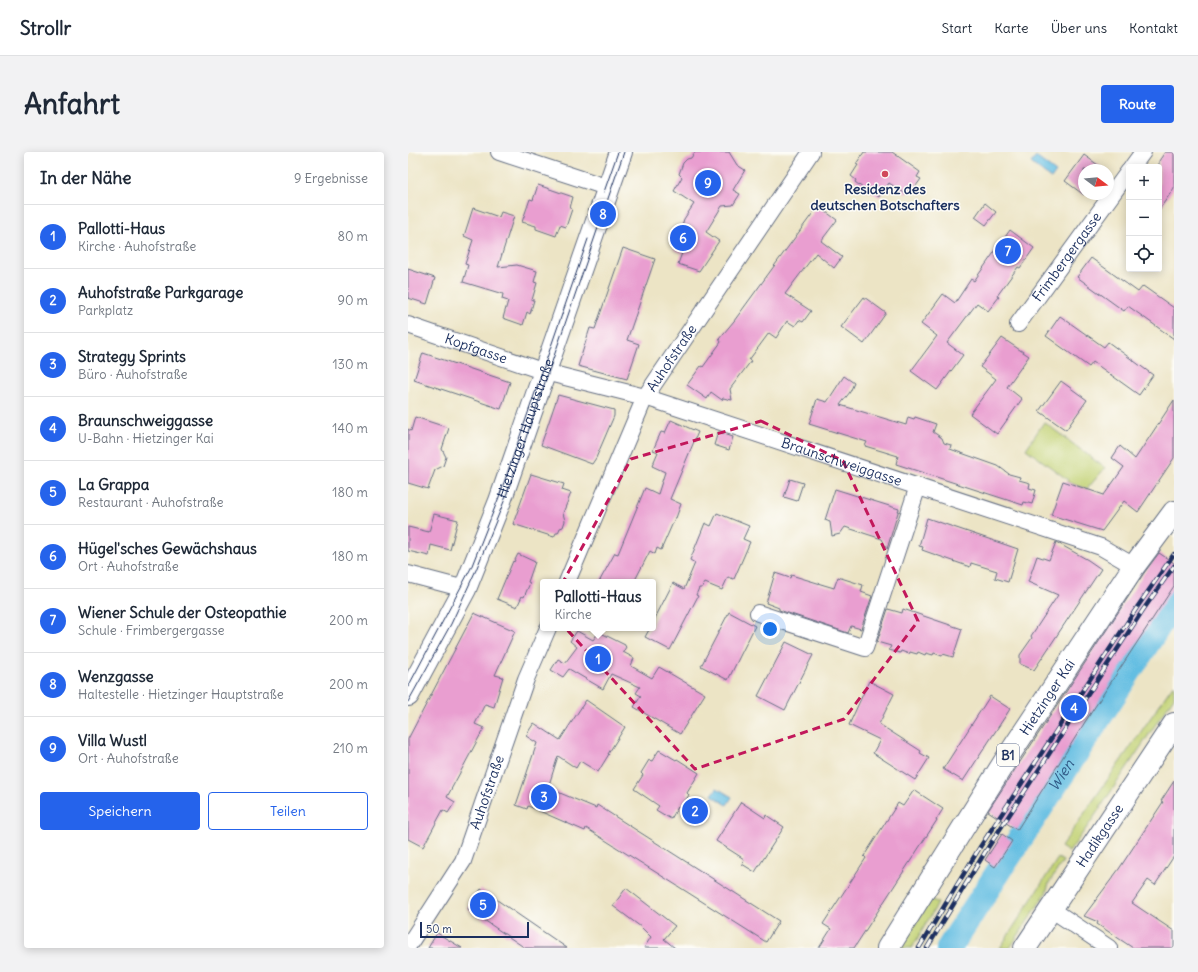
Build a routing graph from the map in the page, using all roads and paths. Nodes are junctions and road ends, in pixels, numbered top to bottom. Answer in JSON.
{"nodes":[{"id":1,"x":499,"y":152,"type":"edge"},
{"id":2,"x":621,"y":152,"type":"edge"},
{"id":3,"x":811,"y":152,"type":"edge"},
{"id":4,"x":1143,"y":152,"type":"edge"},
{"id":5,"x":1134,"y":164,"type":"edge"},
{"id":6,"x":1126,"y":175,"type":"edge"},
{"id":7,"x":609,"y":188,"type":"junction"},
{"id":8,"x":1018,"y":324,"type":"dead end"},
{"id":9,"x":408,"y":325,"type":"edge"},
{"id":10,"x":545,"y":372,"type":"junction"},
{"id":11,"x":645,"y":397,"type":"junction"},
{"id":12,"x":918,"y":486,"type":"junction"},
{"id":13,"x":1174,"y":512,"type":"edge"},
{"id":14,"x":1134,"y":566,"type":"junction"},
{"id":15,"x":408,"y":574,"type":"edge"},
{"id":16,"x":568,"y":579,"type":"edge"},
{"id":17,"x":465,"y":589,"type":"junction"},
{"id":18,"x":758,"y":613,"type":"dead end"},
{"id":19,"x":547,"y":631,"type":"edge"},
{"id":20,"x":408,"y":695,"type":"edge"},
{"id":21,"x":1174,"y":724,"type":"edge"},
{"id":22,"x":1051,"y":909,"type":"junction"},
{"id":23,"x":408,"y":946,"type":"edge"},
{"id":24,"x":888,"y":948,"type":"edge"},
{"id":25,"x":1025,"y":948,"type":"edge"},
{"id":26,"x":1108,"y":948,"type":"edge"}],
"edges":[{"from":1,"to":7,"type":"street"},
{"from":2,"to":7,"type":"main road","name":"Hietzinger Hauptstraße"},
{"from":3,"to":11,"type":"street","name":"Auhofstraße"},
{"from":4,"to":5,"type":"street"},
{"from":6,"to":8,"type":"street","name":"Frimbergergasse"},
{"from":7,"to":10,"type":"main road","name":"Hietzinger Hauptstraße"},
{"from":9,"to":10,"type":"street","name":"Kopfgasse"},
{"from":10,"to":11,"type":"street","name":"Braunschweiggasse"},
{"from":10,"to":17,"type":"main road","name":"Hietzinger Hauptstraße"},
{"from":11,"to":12,"type":"street","name":"Braunschweiggasse"},
{"from":11,"to":16,"type":"street","name":"Auhofstraße"},
{"from":12,"to":14,"type":"street","name":"Braunschweiggasse"},
{"from":12,"to":18,"type":"street"},
{"from":13,"to":14,"type":"main road","name":"Hietzinger Kai","number":"B1"},
{"from":14,"to":24,"type":"main road","name":"Hietzinger Kai","number":"B1"},
{"from":15,"to":17,"type":"street"},
{"from":17,"to":20,"type":"main road","name":"Hietzinger Hauptstraße"},
{"from":19,"to":23,"type":"street","name":"Auhofstraße"},
{"from":21,"to":22,"type":"main road","name":"Hadikgasse"},
{"from":22,"to":25,"type":"main road","name":"Hadikgasse"},
{"from":22,"to":26,"type":"street"}]}
